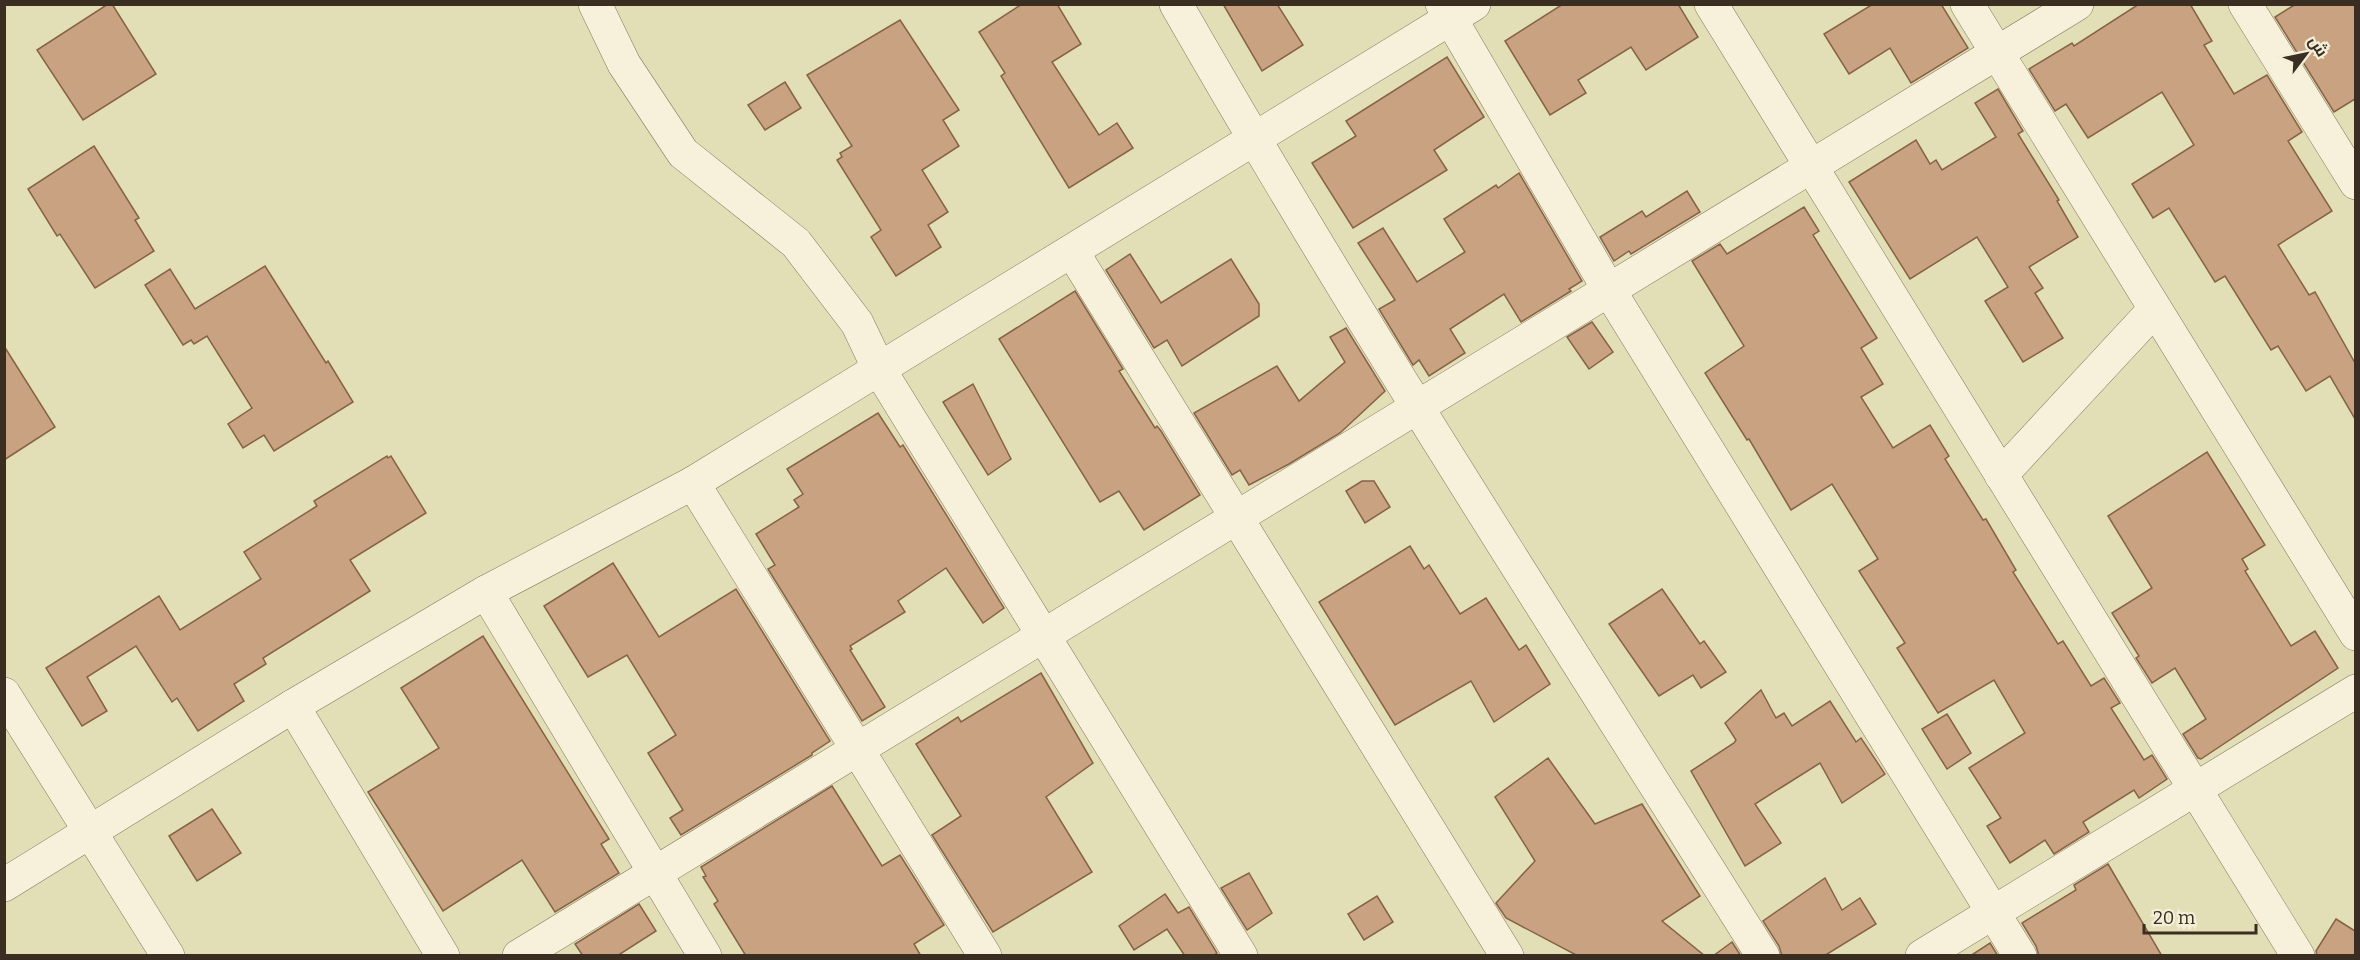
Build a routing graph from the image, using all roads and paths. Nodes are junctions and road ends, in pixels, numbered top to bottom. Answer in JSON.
{"nodes":[{"id":1,"x":595,"y":4,"type":"edge"},
{"id":2,"x":1176,"y":4,"type":"edge"},
{"id":3,"x":1712,"y":4,"type":"edge"},
{"id":4,"x":1967,"y":4,"type":"edge"},
{"id":5,"x":2077,"y":4,"type":"edge"},
{"id":6,"x":2245,"y":4,"type":"edge"},
{"id":7,"x":1455,"y":9,"type":"edge"},
{"id":8,"x":1997,"y":53,"type":"junction"},
{"id":9,"x":1253,"y":140,"type":"junction"},
{"id":10,"x":1811,"y":166,"type":"junction"},
{"id":11,"x":2355,"y":183,"type":"edge"},
{"id":12,"x":1072,"y":251,"type":"junction"},
{"id":13,"x":1609,"y":290,"type":"junction"},
{"id":14,"x":2155,"y":309,"type":"junction"},
{"id":15,"x":879,"y":369,"type":"junction"},
{"id":16,"x":1418,"y":407,"type":"junction"},
{"id":17,"x":2001,"y":475,"type":"junction"},
{"id":18,"x":693,"y":483,"type":"junction"},
{"id":19,"x":1237,"y":518,"type":"junction"},
{"id":20,"x":486,"y":592,"type":"junction"},
{"id":21,"x":2355,"y":634,"type":"edge"},
{"id":22,"x":1043,"y":635,"type":"junction"},
{"id":23,"x":2355,"y":690,"type":"edge"},
{"id":24,"x":4,"y":694,"type":"edge"},
{"id":25,"x":293,"y":706,"type":"junction"},
{"id":26,"x":857,"y":749,"type":"junction"},
{"id":27,"x":2195,"y":788,"type":"junction"},
{"id":28,"x":90,"y":832,"type":"junction"},
{"id":29,"x":654,"y":873,"type":"junction"},
{"id":30,"x":4,"y":885,"type":"edge"},
{"id":31,"x":1993,"y":912,"type":"junction"},
{"id":32,"x":168,"y":956,"type":"edge"},
{"id":33,"x":443,"y":956,"type":"edge"},
{"id":34,"x":519,"y":956,"type":"edge"},
{"id":35,"x":705,"y":956,"type":"edge"},
{"id":36,"x":984,"y":956,"type":"edge"},
{"id":37,"x":1241,"y":956,"type":"edge"},
{"id":38,"x":1506,"y":956,"type":"edge"},
{"id":39,"x":1763,"y":956,"type":"edge"},
{"id":40,"x":1922,"y":956,"type":"edge"},
{"id":41,"x":2020,"y":956,"type":"edge"},
{"id":42,"x":2298,"y":956,"type":"edge"}],
"edges":[{"from":1,"to":15,"type":"street"},
{"from":2,"to":9,"type":"street"},
{"from":3,"to":10,"type":"street"},
{"from":4,"to":8,"type":"street"},
{"from":5,"to":8,"type":"street"},
{"from":6,"to":11,"type":"street"},
{"from":7,"to":9,"type":"street"},
{"from":7,"to":13,"type":"street"},
{"from":8,"to":10,"type":"street"},
{"from":8,"to":14,"type":"street"},
{"from":9,"to":12,"type":"street"},
{"from":9,"to":16,"type":"street"},
{"from":10,"to":13,"type":"street"},
{"from":10,"to":17,"type":"street"},
{"from":12,"to":15,"type":"street"},
{"from":12,"to":19,"type":"street"},
{"from":13,"to":16,"type":"street"},
{"from":13,"to":31,"type":"street"},
{"from":14,"to":17,"type":"street"},
{"from":14,"to":21,"type":"street"},
{"from":15,"to":18,"type":"street"},
{"from":15,"to":22,"type":"street"},
{"from":16,"to":19,"type":"street"},
{"from":16,"to":39,"type":"street"},
{"from":17,"to":27,"type":"street"},
{"from":18,"to":20,"type":"street"},
{"from":18,"to":26,"type":"street"},
{"from":19,"to":22,"type":"street"},
{"from":19,"to":38,"type":"street"},
{"from":20,"to":25,"type":"street"},
{"from":20,"to":29,"type":"street"},
{"from":22,"to":26,"type":"street"},
{"from":22,"to":37,"type":"street"},
{"from":23,"to":27,"type":"street"},
{"from":24,"to":28,"type":"street"},
{"from":25,"to":28,"type":"street"},
{"from":25,"to":33,"type":"street"},
{"from":26,"to":29,"type":"street"},
{"from":26,"to":36,"type":"street"},
{"from":27,"to":31,"type":"street"},
{"from":27,"to":42,"type":"street"},
{"from":28,"to":30,"type":"street"},
{"from":28,"to":32,"type":"street"},
{"from":29,"to":34,"type":"street"},
{"from":29,"to":35,"type":"street"},
{"from":31,"to":40,"type":"street"},
{"from":31,"to":41,"type":"street"}]}
